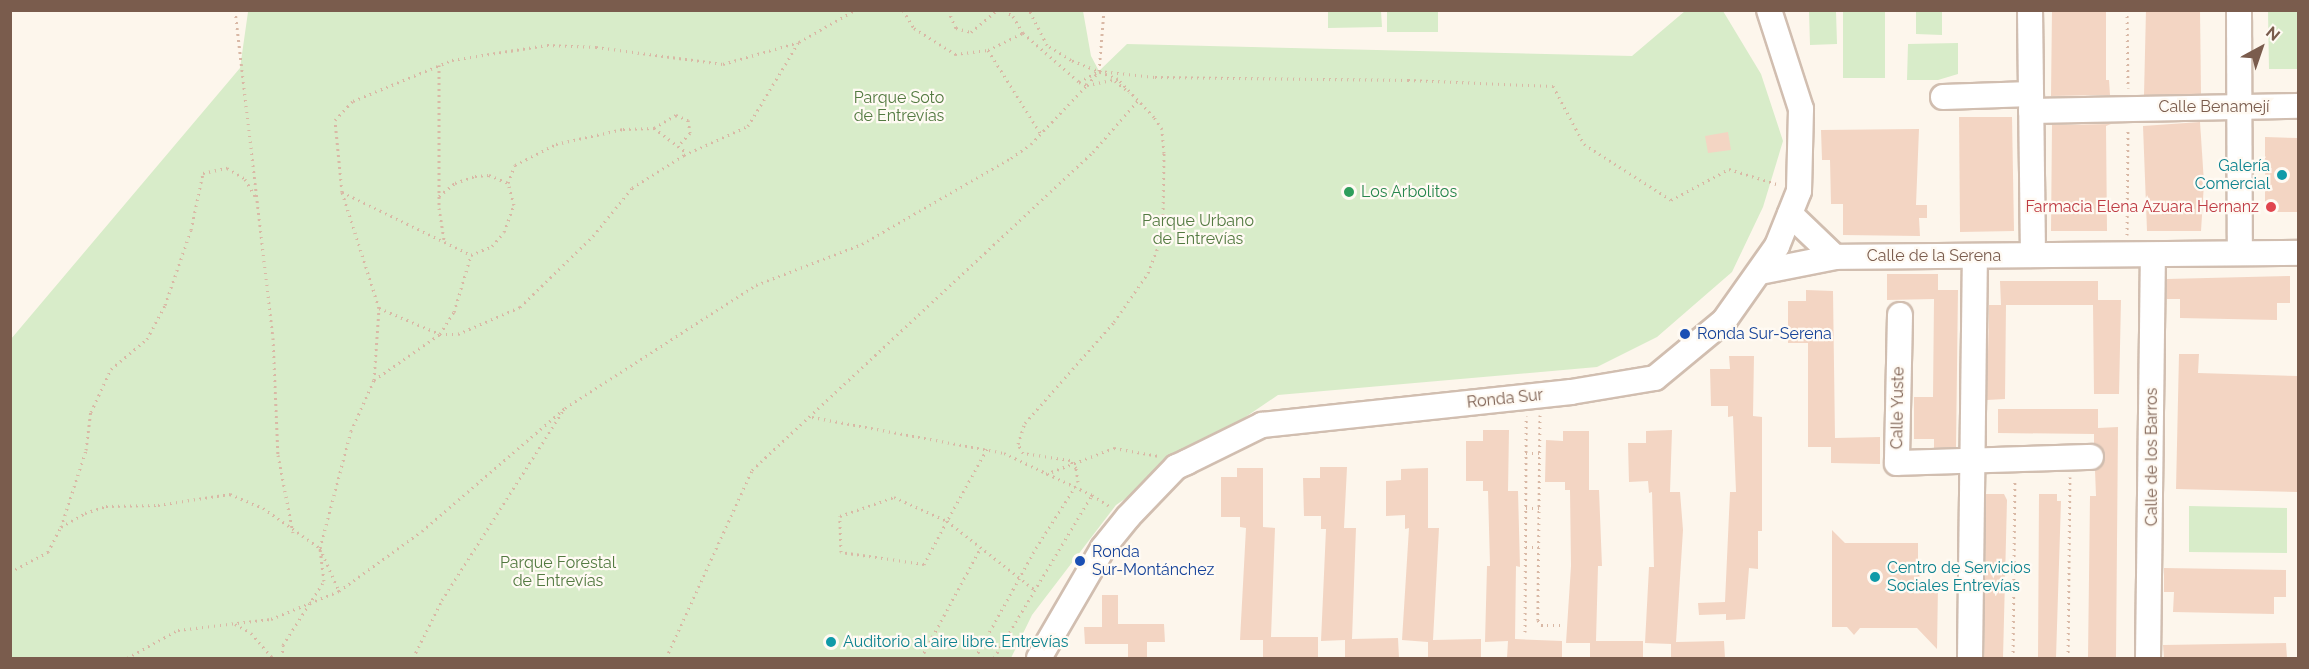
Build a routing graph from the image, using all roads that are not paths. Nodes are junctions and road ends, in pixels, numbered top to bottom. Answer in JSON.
{"nodes":[{"id":1,"x":1769,"y":10,"type":"edge"},
{"id":2,"x":2030,"y":10,"type":"edge"},
{"id":3,"x":2239,"y":10,"type":"edge"},
{"id":4,"x":1943,"y":97,"type":"dead end"},
{"id":5,"x":2031,"y":102,"type":"junction"},
{"id":6,"x":2298,"y":106,"type":"edge"},
{"id":7,"x":2240,"y":107,"type":"junction"},
{"id":8,"x":1790,"y":214,"type":"junction"},
{"id":9,"x":2240,"y":252,"type":"junction"},
{"id":10,"x":2298,"y":253,"type":"edge"},
{"id":11,"x":2033,"y":255,"type":"junction"},
{"id":12,"x":2153,"y":255,"type":"junction"},
{"id":13,"x":1975,"y":256,"type":"junction"},
{"id":14,"x":1835,"y":257,"type":"junction"},
{"id":15,"x":1760,"y":272,"type":"junction"},
{"id":16,"x":1900,"y":315,"type":"dead end"},
{"id":17,"x":2081,"y":457,"type":"road end"},
{"id":18,"x":1972,"y":459,"type":"junction"},
{"id":19,"x":1039,"y":658,"type":"edge"},
{"id":20,"x":1970,"y":658,"type":"edge"},
{"id":21,"x":2148,"y":658,"type":"edge"}],
"edges":[{"from":1,"to":8,"type":"street","name":"Ronda Sur"},
{"from":2,"to":5,"type":"street"},
{"from":3,"to":7,"type":"street"},
{"from":4,"to":5,"type":"street","name":"Calle Benamejí"},
{"from":5,"to":7,"type":"street","name":"Calle Benamejí"},
{"from":5,"to":11,"type":"street"},
{"from":6,"to":7,"type":"street","name":"Calle Benamejí"},
{"from":7,"to":9,"type":"street"},
{"from":8,"to":14,"type":"street"},
{"from":8,"to":15,"type":"street","name":"Ronda Sur"},
{"from":9,"to":10,"type":"street","name":"Calle de la Serena"},
{"from":9,"to":12,"type":"street","name":"Calle de la Serena"},
{"from":11,"to":12,"type":"street","name":"Calle de la Serena"},
{"from":11,"to":13,"type":"street","name":"Calle de la Serena"},
{"from":12,"to":21,"type":"street","name":"Calle de los Barros"},
{"from":13,"to":14,"type":"street","name":"Calle de la Serena"},
{"from":13,"to":18,"type":"street"},
{"from":14,"to":15,"type":"street","name":"Calle de la Serena"},
{"from":15,"to":19,"type":"street","name":"Ronda Sur"},
{"from":16,"to":18,"type":"street","name":"Calle Yuste"},
{"from":17,"to":18,"type":"street"},
{"from":18,"to":20,"type":"street"}]}
